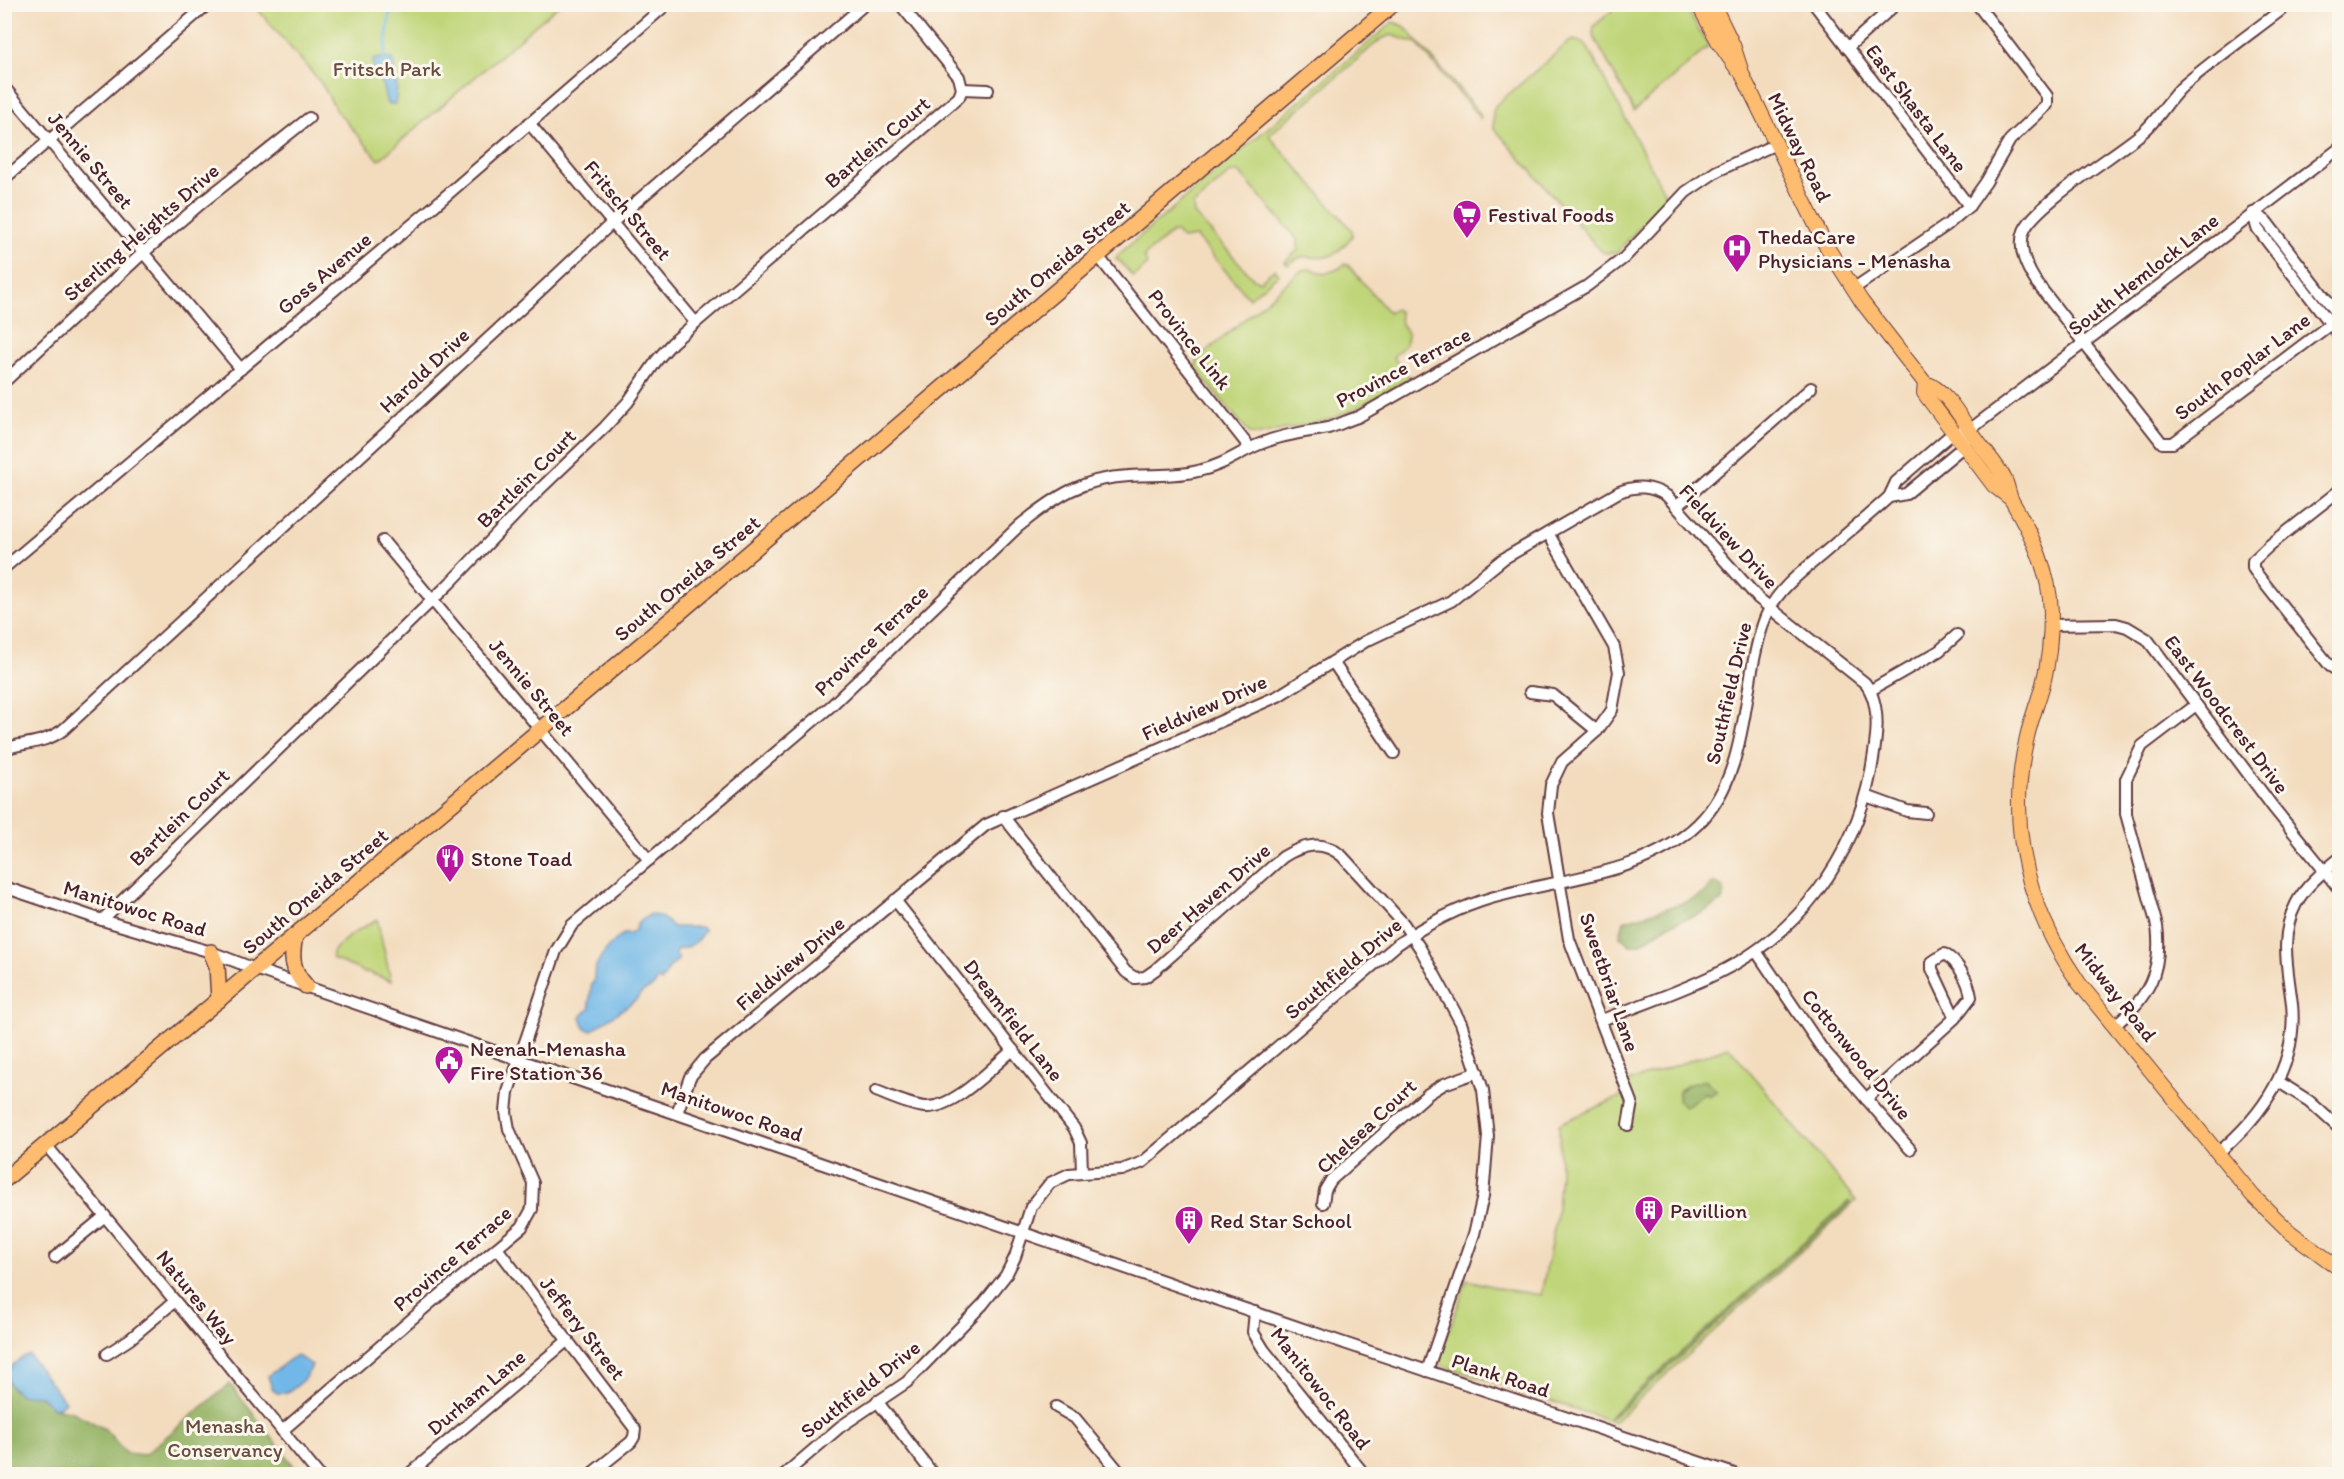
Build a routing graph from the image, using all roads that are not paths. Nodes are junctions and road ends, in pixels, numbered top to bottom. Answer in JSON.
{"nodes":[{"id":1,"x":208,"y":4,"type":"edge"},
{"id":2,"x":667,"y":4,"type":"edge"},
{"id":3,"x":865,"y":4,"type":"edge"},
{"id":4,"x":900,"y":4,"type":"edge"},
{"id":5,"x":1393,"y":4,"type":"edge"},
{"id":6,"x":1698,"y":4,"type":"edge"},
{"id":7,"x":1713,"y":4,"type":"edge"},
{"id":8,"x":1814,"y":4,"type":"edge"},
{"id":9,"x":1896,"y":4,"type":"edge"},
{"id":10,"x":1977,"y":4,"type":"edge"},
{"id":11,"x":2289,"y":4,"type":"edge"},
{"id":12,"x":1847,"y":48,"type":"junction"},
{"id":13,"x":1743,"y":76,"type":"junction"},
{"id":14,"x":4,"y":87,"type":"edge"},
{"id":15,"x":962,"y":89,"type":"junction"},
{"id":16,"x":988,"y":90,"type":"dead end"},
{"id":17,"x":309,"y":118,"type":"dead end"},
{"id":18,"x":529,"y":123,"type":"junction"},
{"id":19,"x":49,"y":140,"type":"junction"},
{"id":20,"x":1776,"y":144,"type":"junction"},
{"id":21,"x":2340,"y":148,"type":"edge"},
{"id":22,"x":4,"y":179,"type":"edge"},
{"id":23,"x":1969,"y":206,"type":"junction"},
{"id":24,"x":2253,"y":213,"type":"junction"},
{"id":25,"x":613,"y":222,"type":"junction"},
{"id":26,"x":143,"y":253,"type":"junction"},
{"id":27,"x":1098,"y":256,"type":"junction"},
{"id":28,"x":1853,"y":289,"type":"junction"},
{"id":29,"x":2336,"y":319,"type":"edge"},
{"id":30,"x":695,"y":322,"type":"junction"},
{"id":31,"x":2340,"y":336,"type":"edge"},
{"id":32,"x":2085,"y":343,"type":"junction"},
{"id":33,"x":241,"y":369,"type":"junction"},
{"id":34,"x":4,"y":381,"type":"edge"},
{"id":35,"x":1925,"y":383,"type":"junction"},
{"id":36,"x":1810,"y":388,"type":"dead end"},
{"id":37,"x":1969,"y":430,"type":"junction"},
{"id":38,"x":1954,"y":433,"type":"junction"},
{"id":39,"x":1964,"y":446,"type":"junction"},
{"id":40,"x":1250,"y":448,"type":"junction"},
{"id":41,"x":2340,"y":490,"type":"edge"},
{"id":42,"x":1889,"y":497,"type":"junction"},
{"id":43,"x":2011,"y":500,"type":"junction"},
{"id":44,"x":1677,"y":506,"type":"junction"},
{"id":45,"x":1548,"y":532,"type":"junction"},
{"id":46,"x":383,"y":541,"type":"dead end"},
{"id":47,"x":4,"y":568,"type":"edge"},
{"id":48,"x":432,"y":599,"type":"junction"},
{"id":49,"x":1770,"y":607,"type":"junction"},
{"id":50,"x":2050,"y":625,"type":"junction"},
{"id":51,"x":1957,"y":635,"type":"dead end"},
{"id":52,"x":1333,"y":662,"type":"junction"},
{"id":53,"x":2340,"y":672,"type":"edge"},
{"id":54,"x":1870,"y":690,"type":"junction"},
{"id":55,"x":1530,"y":692,"type":"dead end"},
{"id":56,"x":2196,"y":705,"type":"junction"},
{"id":57,"x":541,"y":729,"type":"junction"},
{"id":58,"x":1597,"y":730,"type":"junction"},
{"id":59,"x":4,"y":749,"type":"edge"},
{"id":60,"x":1394,"y":753,"type":"dead end"},
{"id":61,"x":1866,"y":796,"type":"junction"},
{"id":62,"x":1926,"y":813,"type":"dead end"},
{"id":63,"x":1003,"y":816,"type":"junction"},
{"id":64,"x":2340,"y":858,"type":"edge"},
{"id":65,"x":650,"y":860,"type":"junction"},
{"id":66,"x":2324,"y":871,"type":"junction"},
{"id":67,"x":1559,"y":881,"type":"junction"},
{"id":68,"x":4,"y":887,"type":"edge"},
{"id":69,"x":2340,"y":890,"type":"edge"},
{"id":70,"x":896,"y":900,"type":"junction"},
{"id":71,"x":102,"y":920,"type":"junction"},
{"id":72,"x":1412,"y":935,"type":"junction"},
{"id":73,"x":295,"y":936,"type":"junction"},
{"id":74,"x":1756,"y":951,"type":"junction"},
{"id":75,"x":211,"y":952,"type":"junction"},
{"id":76,"x":255,"y":969,"type":"junction"},
{"id":77,"x":306,"y":986,"type":"junction"},
{"id":78,"x":219,"y":1000,"type":"junction"},
{"id":79,"x":1955,"y":1018,"type":"junction"},
{"id":80,"x":1602,"y":1020,"type":"junction"},
{"id":81,"x":2114,"y":1026,"type":"junction"},
{"id":82,"x":1013,"y":1050,"type":"junction"},
{"id":83,"x":518,"y":1059,"type":"junction"},
{"id":84,"x":1478,"y":1072,"type":"junction"},
{"id":85,"x":2279,"y":1082,"type":"junction"},
{"id":86,"x":876,"y":1091,"type":"dead end"},
{"id":87,"x":1866,"y":1100,"type":"junction"},
{"id":88,"x":677,"y":1113,"type":"junction"},
{"id":89,"x":1628,"y":1125,"type":"dead end"},
{"id":90,"x":2340,"y":1129,"type":"edge"},
{"id":91,"x":46,"y":1144,"type":"junction"},
{"id":92,"x":1910,"y":1149,"type":"dead end"},
{"id":93,"x":2218,"y":1153,"type":"junction"},
{"id":94,"x":1082,"y":1172,"type":"junction"},
{"id":95,"x":4,"y":1180,"type":"edge"},
{"id":96,"x":1323,"y":1203,"type":"dead end"},
{"id":97,"x":105,"y":1216,"type":"junction"},
{"id":98,"x":1023,"y":1232,"type":"junction"},
{"id":99,"x":497,"y":1248,"type":"junction"},
{"id":100,"x":55,"y":1257,"type":"dead end"},
{"id":101,"x":2340,"y":1269,"type":"edge"},
{"id":102,"x":175,"y":1301,"type":"junction"},
{"id":103,"x":1255,"y":1312,"type":"junction"},
{"id":104,"x":568,"y":1340,"type":"junction"},
{"id":105,"x":107,"y":1354,"type":"dead end"},
{"id":106,"x":1427,"y":1371,"type":"junction"},
{"id":107,"x":877,"y":1401,"type":"junction"},
{"id":108,"x":1056,"y":1407,"type":"dead end"},
{"id":109,"x":282,"y":1431,"type":"junction"},
{"id":110,"x":318,"y":1474,"type":"edge"},
{"id":111,"x":408,"y":1474,"type":"edge"},
{"id":112,"x":591,"y":1474,"type":"edge"},
{"id":113,"x":785,"y":1474,"type":"edge"},
{"id":114,"x":933,"y":1474,"type":"edge"},
{"id":115,"x":1121,"y":1474,"type":"edge"},
{"id":116,"x":1364,"y":1474,"type":"edge"},
{"id":117,"x":1734,"y":1474,"type":"edge"}],
"edges":[{"from":1,"to":19,"type":"street"},
{"from":2,"to":18,"type":"street","name":"Goss Avenue"},
{"from":3,"to":25,"type":"street","name":"Harold Drive"},
{"from":4,"to":15,"type":"street"},
{"from":5,"to":27,"type":"highway","name":"South Oneida Street"},
{"from":6,"to":13,"type":"main road","name":"Midway Road"},
{"from":7,"to":13,"type":"main road","name":"Midway Road"},
{"from":8,"to":12,"type":"street","name":"East Shasta Lane"},
{"from":9,"to":12,"type":"street"},
{"from":10,"to":23,"type":"street"},
{"from":11,"to":32,"type":"street"},
{"from":12,"to":23,"type":"street","name":"East Shasta Lane"},
{"from":13,"to":20,"type":"main road","name":"Midway Road"},
{"from":14,"to":19,"type":"street","name":"Jennie Street"},
{"from":15,"to":16,"type":"street"},
{"from":15,"to":30,"type":"street","name":"Bartlein Court"},
{"from":17,"to":26,"type":"street","name":"Sterling Heights Drive"},
{"from":18,"to":25,"type":"street","name":"Fritsch Street"},
{"from":18,"to":33,"type":"street","name":"Goss Avenue"},
{"from":19,"to":22,"type":"street"},
{"from":19,"to":26,"type":"street","name":"Jennie Street"},
{"from":20,"to":28,"type":"main road","name":"Midway Road"},
{"from":20,"to":40,"type":"street","name":"Province Terrace"},
{"from":21,"to":24,"type":"street","name":"South Hemlock Lane"},
{"from":23,"to":28,"type":"street"},
{"from":24,"to":29,"type":"street"},
{"from":24,"to":32,"type":"street","name":"South Hemlock Lane"},
{"from":25,"to":30,"type":"street","name":"Fritsch Street"},
{"from":25,"to":59,"type":"street","name":"Harold Drive"},
{"from":26,"to":33,"type":"street","name":"Jennie Street"},
{"from":26,"to":34,"type":"street","name":"Sterling Heights Drive"},
{"from":27,"to":40,"type":"street","name":"Province Link"},
{"from":27,"to":57,"type":"highway","name":"South Oneida Street"},
{"from":28,"to":35,"type":"main road","name":"Midway Road"},
{"from":29,"to":31,"type":"street"},
{"from":29,"to":32,"type":"street","name":"South Poplar Lane"},
{"from":30,"to":48,"type":"street","name":"Bartlein Court"},
{"from":32,"to":37,"type":"street","name":"South Hemlock Lane"},
{"from":33,"to":47,"type":"street","name":"Goss Avenue"},
{"from":35,"to":37,"type":"main road","name":"Midway Road"},
{"from":35,"to":38,"type":"main road","name":"Midway Road"},
{"from":36,"to":44,"type":"street"},
{"from":37,"to":38,"type":"street","name":"Southfield Drive"},
{"from":37,"to":39,"type":"street"},
{"from":37,"to":43,"type":"main road","name":"Midway Road"},
{"from":38,"to":39,"type":"main road","name":"Midway Road"},
{"from":38,"to":42,"type":"street","name":"Southfield Drive"},
{"from":39,"to":42,"type":"street","name":"Southfield Drive"},
{"from":39,"to":43,"type":"main road","name":"Midway Road"},
{"from":40,"to":65,"type":"street","name":"Province Terrace"},
{"from":41,"to":53,"type":"street"},
{"from":42,"to":49,"type":"street","name":"Southfield Drive"},
{"from":43,"to":50,"type":"main road","name":"Midway Road"},
{"from":44,"to":45,"type":"street","name":"Fieldview Drive"},
{"from":44,"to":49,"type":"street","name":"Fieldview Drive"},
{"from":45,"to":52,"type":"street","name":"Fieldview Drive"},
{"from":45,"to":58,"type":"street","name":"Sweetbriar Lane"},
{"from":46,"to":48,"type":"street","name":"Jennie Street"},
{"from":48,"to":57,"type":"street","name":"Jennie Street"},
{"from":48,"to":71,"type":"street","name":"Bartlein Court"},
{"from":49,"to":54,"type":"street","name":"Fieldview Drive"},
{"from":49,"to":67,"type":"street","name":"Southfield Drive"},
{"from":50,"to":56,"type":"street","name":"East Woodcrest Drive"},
{"from":50,"to":81,"type":"main road","name":"Midway Road"},
{"from":51,"to":54,"type":"street"},
{"from":52,"to":60,"type":"street"},
{"from":52,"to":63,"type":"street","name":"Fieldview Drive"},
{"from":54,"to":61,"type":"street"},
{"from":55,"to":58,"type":"street"},
{"from":56,"to":66,"type":"street","name":"East Woodcrest Drive"},
{"from":56,"to":81,"type":"street"},
{"from":57,"to":65,"type":"street","name":"Jennie Street"},
{"from":57,"to":73,"type":"highway","name":"South Oneida Street"},
{"from":58,"to":67,"type":"street","name":"Sweetbriar Lane"},
{"from":61,"to":62,"type":"street"},
{"from":61,"to":74,"type":"street"},
{"from":63,"to":70,"type":"street","name":"Fieldview Drive"},
{"from":63,"to":72,"type":"street","name":"Deer Haven Drive"},
{"from":64,"to":66,"type":"street"},
{"from":65,"to":83,"type":"street","name":"Province Terrace"},
{"from":66,"to":69,"type":"street","name":"East Woodcrest Drive"},
{"from":66,"to":85,"type":"street"},
{"from":67,"to":72,"type":"street","name":"Southfield Drive"},
{"from":67,"to":80,"type":"street","name":"Sweetbriar Lane"},
{"from":68,"to":71,"type":"street","name":"Manitowoc Road"},
{"from":70,"to":82,"type":"street","name":"Dreamfield Lane"},
{"from":70,"to":88,"type":"street","name":"Fieldview Drive"},
{"from":71,"to":75,"type":"street","name":"Manitowoc Road"},
{"from":72,"to":84,"type":"street","name":"Deer Haven Drive"},
{"from":72,"to":94,"type":"street","name":"Southfield Drive"},
{"from":73,"to":76,"type":"highway","name":"South Oneida Street"},
{"from":73,"to":77,"type":"highway"},
{"from":74,"to":80,"type":"street"},
{"from":74,"to":87,"type":"street","name":"Cottonwood Drive"},
{"from":75,"to":76,"type":"street","name":"Manitowoc Road"},
{"from":75,"to":78,"type":"highway"},
{"from":76,"to":77,"type":"street","name":"Manitowoc Road"},
{"from":76,"to":78,"type":"highway","name":"South Oneida Street"},
{"from":77,"to":83,"type":"street","name":"Manitowoc Road"},
{"from":78,"to":91,"type":"highway","name":"South Oneida Street"},
{"from":79,"to":79,"type":"street"},
{"from":79,"to":87,"type":"street"},
{"from":80,"to":89,"type":"street","name":"Sweetbriar Lane"},
{"from":81,"to":93,"type":"main road","name":"Midway Road"},
{"from":82,"to":86,"type":"street"},
{"from":82,"to":94,"type":"street","name":"Dreamfield Lane"},
{"from":83,"to":88,"type":"street","name":"Manitowoc Road"},
{"from":83,"to":99,"type":"street","name":"Province Terrace"},
{"from":84,"to":96,"type":"street","name":"Chelsea Court"},
{"from":84,"to":106,"type":"street","name":"Deer Haven Drive"},
{"from":85,"to":90,"type":"street"},
{"from":85,"to":93,"type":"street"},
{"from":87,"to":92,"type":"street","name":"Cottonwood Drive"},
{"from":88,"to":98,"type":"street","name":"Manitowoc Road"},
{"from":91,"to":95,"type":"highway","name":"South Oneida Street"},
{"from":91,"to":97,"type":"street","name":"Natures Way"},
{"from":93,"to":101,"type":"main road","name":"Midway Road"},
{"from":94,"to":98,"type":"street","name":"Southfield Drive"},
{"from":97,"to":100,"type":"street"},
{"from":97,"to":102,"type":"street","name":"Natures Way"},
{"from":98,"to":103,"type":"street","name":"Manitowoc Road"},
{"from":98,"to":107,"type":"street","name":"Southfield Drive"},
{"from":99,"to":104,"type":"street","name":"Jeffery Street"},
{"from":99,"to":109,"type":"street","name":"Province Terrace"},
{"from":102,"to":105,"type":"street"},
{"from":102,"to":109,"type":"street","name":"Natures Way"},
{"from":103,"to":106,"type":"street","name":"Plank Road"},
{"from":103,"to":116,"type":"street","name":"Manitowoc Road"},
{"from":104,"to":111,"type":"street","name":"Durham Lane"},
{"from":104,"to":112,"type":"street","name":"Jeffery Street"},
{"from":106,"to":117,"type":"street","name":"Plank Road"},
{"from":107,"to":113,"type":"street","name":"Southfield Drive"},
{"from":107,"to":114,"type":"street"},
{"from":108,"to":115,"type":"street"},
{"from":109,"to":110,"type":"street","name":"Natures Way"}]}
